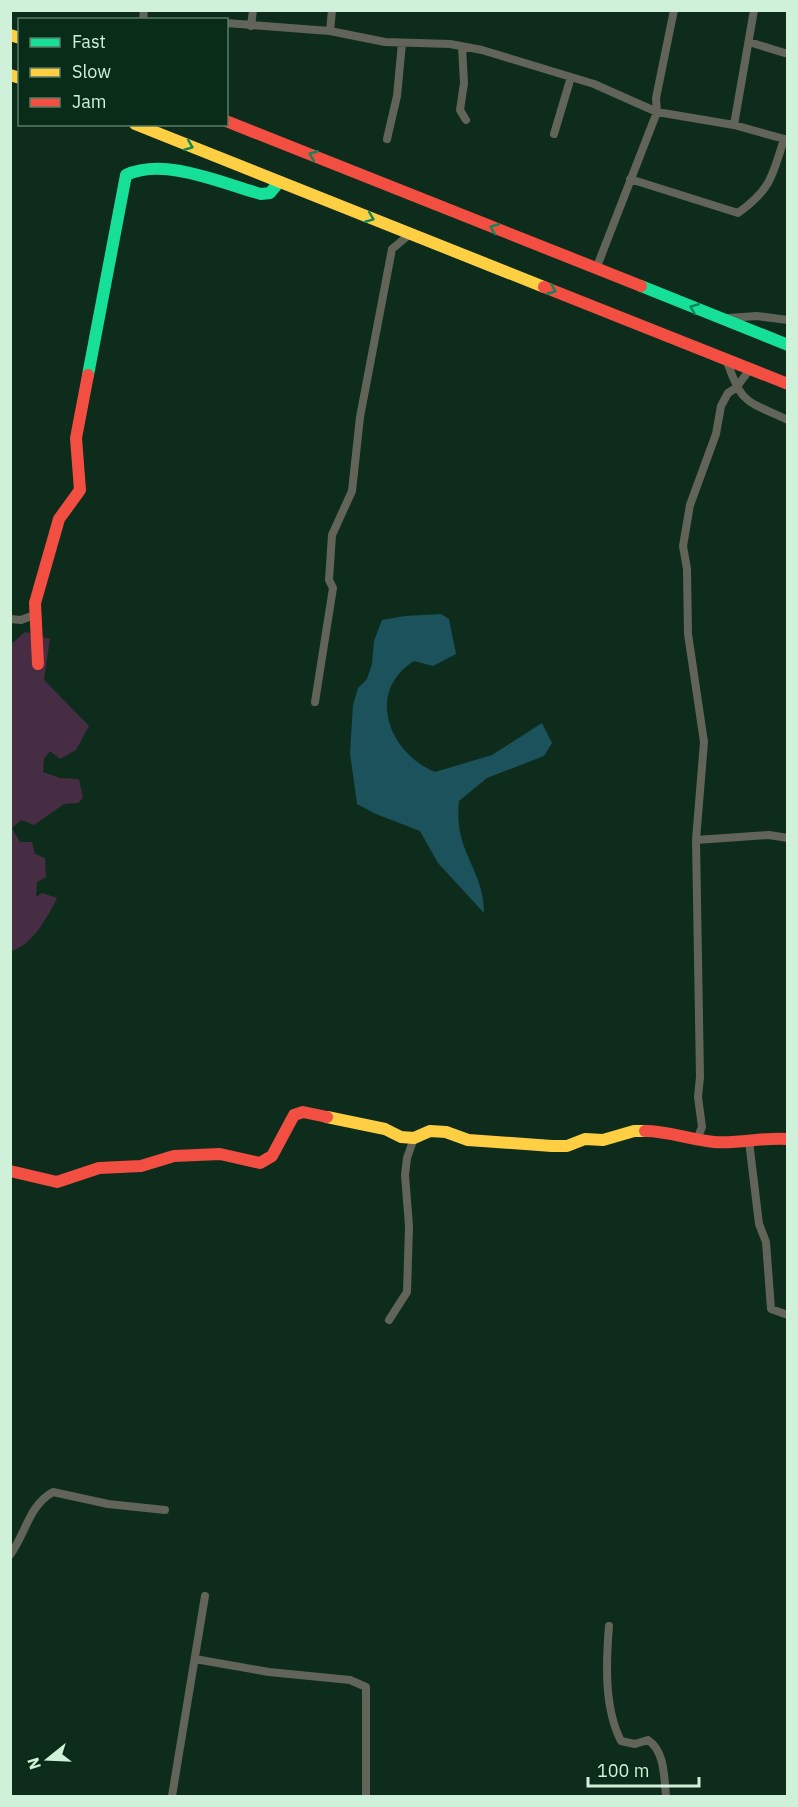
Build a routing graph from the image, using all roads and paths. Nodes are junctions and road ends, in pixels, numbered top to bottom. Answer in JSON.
{"nodes":[{"id":1,"x":253,"y":10,"type":"edge"},
{"id":2,"x":332,"y":10,"type":"edge"},
{"id":3,"x":674,"y":10,"type":"edge"},
{"id":4,"x":754,"y":10,"type":"edge"},
{"id":5,"x":228,"y":23,"type":"edge"},
{"id":6,"x":251,"y":26,"type":"junction"},
{"id":7,"x":330,"y":32,"type":"junction"},
{"id":8,"x":748,"y":42,"type":"junction"},
{"id":9,"x":402,"y":44,"type":"junction"},
{"id":10,"x":462,"y":47,"type":"junction"},
{"id":11,"x":788,"y":54,"type":"edge"},
{"id":12,"x":571,"y":77,"type":"junction"},
{"id":13,"x":657,"y":112,"type":"junction"},
{"id":14,"x":465,"y":120,"type":"dead end"},
{"id":15,"x":228,"y":122,"type":"edge"},
{"id":16,"x":734,"y":125,"type":"junction"},
{"id":17,"x":140,"y":126,"type":"edge"},
{"id":18,"x":554,"y":134,"type":"dead end"},
{"id":19,"x":387,"y":139,"type":"dead end"},
{"id":20,"x":786,"y":140,"type":"edge"},
{"id":21,"x":630,"y":179,"type":"junction"},
{"id":22,"x":279,"y":182,"type":"junction"},
{"id":23,"x":410,"y":234,"type":"junction"},
{"id":24,"x":596,"y":268,"type":"junction"},
{"id":25,"x":721,"y":319,"type":"junction"},
{"id":26,"x":788,"y":320,"type":"edge"},
{"id":27,"x":788,"y":345,"type":"edge"},
{"id":28,"x":726,"y":359,"type":"junction"},
{"id":29,"x":750,"y":369,"type":"junction"},
{"id":30,"x":788,"y":384,"type":"edge"},
{"id":31,"x":736,"y":388,"type":"junction"},
{"id":32,"x":788,"y":420,"type":"edge"},
{"id":33,"x":34,"y":615,"type":"junction"},
{"id":34,"x":10,"y":619,"type":"edge"},
{"id":35,"x":38,"y":664,"type":"dead end"},
{"id":36,"x":315,"y":702,"type":"dead end"},
{"id":37,"x":788,"y":838,"type":"edge"},
{"id":38,"x":696,"y":840,"type":"junction"},
{"id":39,"x":698,"y":1137,"type":"junction"},
{"id":40,"x":414,"y":1138,"type":"junction"},
{"id":41,"x":788,"y":1138,"type":"edge"},
{"id":42,"x":749,"y":1141,"type":"junction"},
{"id":43,"x":10,"y":1171,"type":"edge"},
{"id":44,"x":788,"y":1315,"type":"edge"},
{"id":45,"x":389,"y":1320,"type":"dead end"},
{"id":46,"x":165,"y":1510,"type":"dead end"},
{"id":47,"x":10,"y":1555,"type":"edge"},
{"id":48,"x":205,"y":1596,"type":"dead end"},
{"id":49,"x":609,"y":1626,"type":"dead end"},
{"id":50,"x":195,"y":1659,"type":"junction"},
{"id":51,"x":172,"y":1797,"type":"edge"},
{"id":52,"x":366,"y":1797,"type":"edge"},
{"id":53,"x":666,"y":1797,"type":"edge"}],
"edges":[{"from":1,"to":6,"type":"street"},
{"from":2,"to":7,"type":"street"},
{"from":3,"to":13,"type":"street"},
{"from":4,"to":8,"type":"street"},
{"from":5,"to":6,"type":"street"},
{"from":6,"to":7,"type":"street"},
{"from":7,"to":9,"type":"street"},
{"from":8,"to":11,"type":"street"},
{"from":8,"to":16,"type":"street"},
{"from":9,"to":10,"type":"street"},
{"from":9,"to":19,"type":"street"},
{"from":10,"to":12,"type":"street"},
{"from":10,"to":14,"type":"street"},
{"from":12,"to":13,"type":"street"},
{"from":12,"to":18,"type":"street"},
{"from":13,"to":16,"type":"street"},
{"from":13,"to":21,"type":"street"},
{"from":24,"to":15,"type":"main road","one_way":true},
{"from":16,"to":20,"type":"street"},
{"from":17,"to":22,"type":"main road","one_way":true},
{"from":20,"to":21,"type":"street"},
{"from":21,"to":24,"type":"street"},
{"from":22,"to":23,"type":"main road","one_way":true},
{"from":22,"to":33,"type":"main road"},
{"from":23,"to":28,"type":"main road","one_way":true},
{"from":23,"to":36,"type":"street"},
{"from":25,"to":24,"type":"main road","one_way":true},
{"from":25,"to":26,"type":"street"},
{"from":25,"to":27,"type":"main road"},
{"from":28,"to":29,"type":"main road"},
{"from":28,"to":31,"type":"street"},
{"from":29,"to":30,"type":"main road"},
{"from":29,"to":31,"type":"street"},
{"from":31,"to":32,"type":"street"},
{"from":31,"to":38,"type":"street"},
{"from":33,"to":34,"type":"street"},
{"from":33,"to":35,"type":"main road"},
{"from":37,"to":38,"type":"street"},
{"from":38,"to":39,"type":"street"},
{"from":39,"to":40,"type":"main road"},
{"from":39,"to":42,"type":"main road"},
{"from":40,"to":43,"type":"main road"},
{"from":40,"to":45,"type":"street"},
{"from":41,"to":42,"type":"main road"},
{"from":42,"to":44,"type":"street"},
{"from":46,"to":47,"type":"street"},
{"from":48,"to":50,"type":"street"},
{"from":49,"to":53,"type":"street"},
{"from":50,"to":51,"type":"street"},
{"from":50,"to":52,"type":"street"}]}
